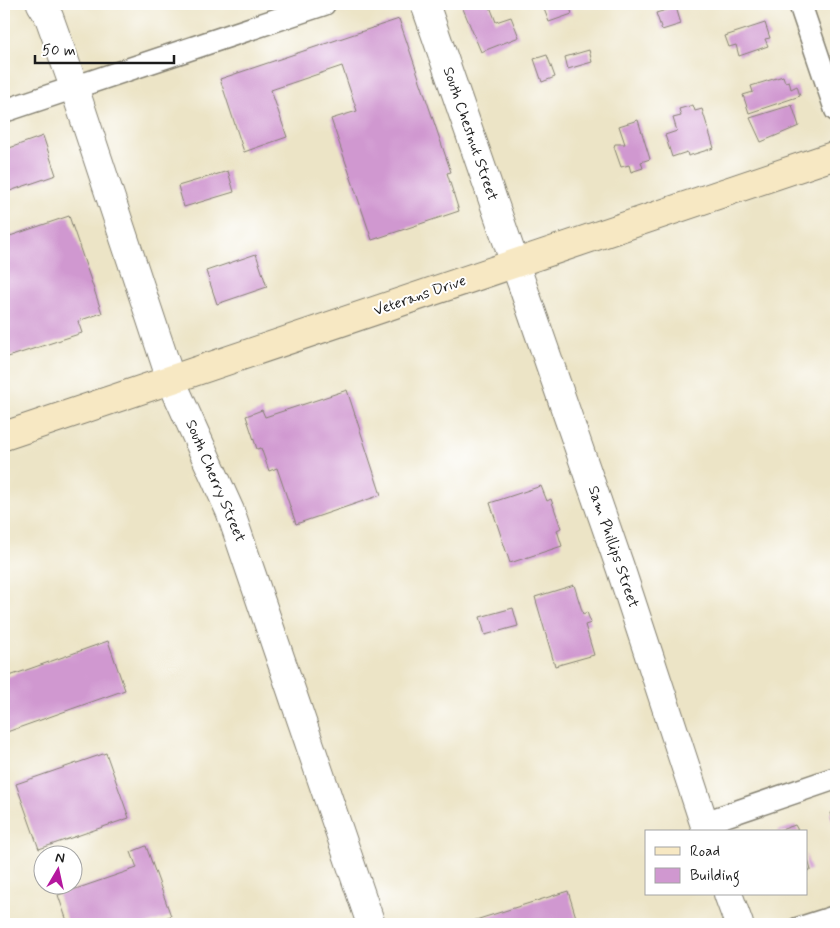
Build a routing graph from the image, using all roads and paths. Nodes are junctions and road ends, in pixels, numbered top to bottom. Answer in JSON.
{"nodes":[{"id":1,"x":41,"y":4,"type":"edge"},
{"id":2,"x":324,"y":4,"type":"edge"},
{"id":3,"x":424,"y":4,"type":"edge"},
{"id":4,"x":800,"y":4,"type":"edge"},
{"id":5,"x":74,"y":87,"type":"junction"},
{"id":6,"x":836,"y":110,"type":"edge"},
{"id":7,"x":4,"y":111,"type":"edge"},
{"id":8,"x":836,"y":155,"type":"edge"},
{"id":9,"x":516,"y":264,"type":"junction"},
{"id":10,"x":171,"y":380,"type":"junction"},
{"id":11,"x":4,"y":436,"type":"edge"},
{"id":12,"x":836,"y":778,"type":"edge"},
{"id":13,"x":706,"y":827,"type":"edge"},
{"id":14,"x":729,"y":896,"type":"edge"},
{"id":15,"x":836,"y":911,"type":"edge"},
{"id":16,"x":371,"y":924,"type":"edge"},
{"id":17,"x":739,"y":924,"type":"edge"},
{"id":18,"x":795,"y":924,"type":"edge"}],
"edges":[{"from":1,"to":5,"type":"street","name":"South Cherry Street"},
{"from":2,"to":5,"type":"street"},
{"from":3,"to":9,"type":"street","name":"South Chestnut Street"},
{"from":4,"to":6,"type":"street"},
{"from":5,"to":7,"type":"street"},
{"from":5,"to":10,"type":"street","name":"South Cherry Street"},
{"from":8,"to":9,"type":"main road","name":"Veterans Drive"},
{"from":9,"to":10,"type":"main road","name":"Veterans Drive"},
{"from":9,"to":13,"type":"street","name":"Sam Phillips Street"},
{"from":10,"to":11,"type":"main road","name":"Veterans Drive"},
{"from":10,"to":16,"type":"street","name":"South Cherry Street"},
{"from":12,"to":13,"type":"street"},
{"from":14,"to":17,"type":"street"},
{"from":15,"to":18,"type":"lane"}]}
